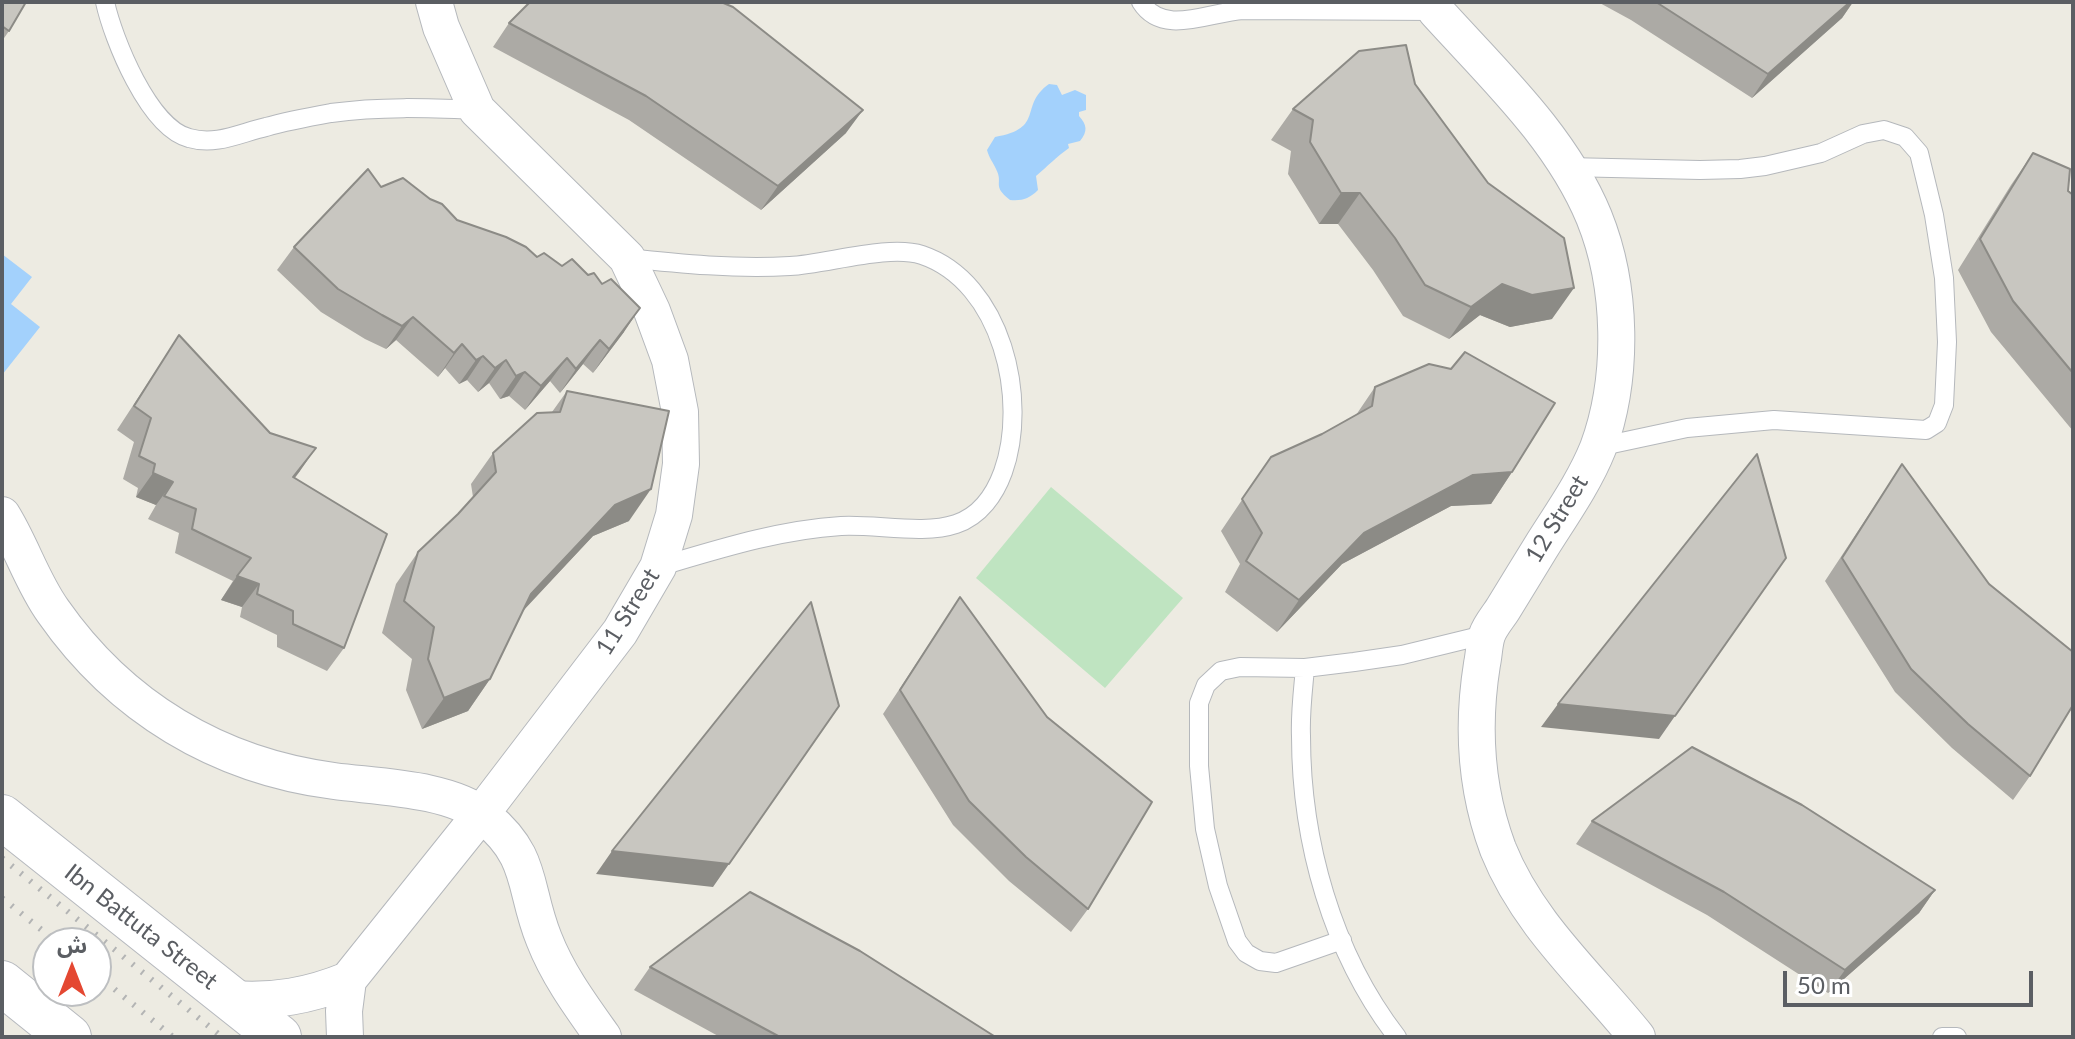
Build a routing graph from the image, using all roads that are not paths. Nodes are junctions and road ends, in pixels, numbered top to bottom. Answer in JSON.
{"nodes":[{"id":1,"x":105,"y":2,"type":"edge"},
{"id":2,"x":434,"y":2,"type":"edge"},
{"id":3,"x":1141,"y":2,"type":"edge"},
{"id":4,"x":1434,"y":7,"type":"edge"},
{"id":5,"x":477,"y":110,"type":"junction"},
{"id":6,"x":1567,"y":167,"type":"junction"},
{"id":7,"x":627,"y":258,"type":"junction"},
{"id":8,"x":1598,"y":447,"type":"junction"},
{"id":9,"x":2,"y":515,"type":"edge"},
{"id":10,"x":658,"y":567,"type":"junction"},
{"id":11,"x":1488,"y":634,"type":"junction"},
{"id":12,"x":1305,"y":668,"type":"junction"},
{"id":13,"x":481,"y":814,"type":"junction"},
{"id":14,"x":2,"y":817,"type":"edge"},
{"id":15,"x":1342,"y":940,"type":"junction"},
{"id":16,"x":348,"y":980,"type":"junction"},
{"id":17,"x":2,"y":983,"type":"edge"},
{"id":18,"x":232,"y":999,"type":"junction"},
{"id":19,"x":69,"y":1037,"type":"edge"},
{"id":20,"x":279,"y":1037,"type":"edge"},
{"id":21,"x":345,"y":1037,"type":"edge"},
{"id":22,"x":603,"y":1037,"type":"edge"},
{"id":23,"x":1397,"y":1037,"type":"edge"},
{"id":24,"x":1637,"y":1037,"type":"edge"},
{"id":25,"x":1942,"y":1037,"type":"edge"},
{"id":26,"x":1957,"y":1037,"type":"edge"}],
"edges":[{"from":1,"to":5,"type":"lane"},
{"from":2,"to":5,"type":"street","name":"11 Street"},
{"from":3,"to":4,"type":"lane"},
{"from":4,"to":6,"type":"street","name":"12 Street"},
{"from":5,"to":7,"type":"street","name":"11 Street"},
{"from":6,"to":8,"type":"street","name":"12 Street"},
{"from":6,"to":8,"type":"lane"},
{"from":7,"to":10,"type":"street","name":"11 Street"},
{"from":7,"to":10,"type":"lane"},
{"from":8,"to":11,"type":"street","name":"12 Street"},
{"from":9,"to":13,"type":"street"},
{"from":10,"to":13,"type":"street","name":"11 Street"},
{"from":11,"to":12,"type":"lane"},
{"from":11,"to":24,"type":"street","name":"12 Street"},
{"from":12,"to":15,"type":"lane"},
{"from":12,"to":15,"type":"lane"},
{"from":13,"to":16,"type":"street","name":"11 Street"},
{"from":13,"to":22,"type":"street"},
{"from":14,"to":18,"type":"main road","name":"Ibn Battuta Street"},
{"from":15,"to":23,"type":"lane"},
{"from":16,"to":18,"type":"street"},
{"from":16,"to":21,"type":"street"},
{"from":17,"to":19,"type":"main road"},
{"from":18,"to":20,"type":"main road","name":"Ibn Battuta Street"},
{"from":25,"to":26,"type":"lane"}]}
